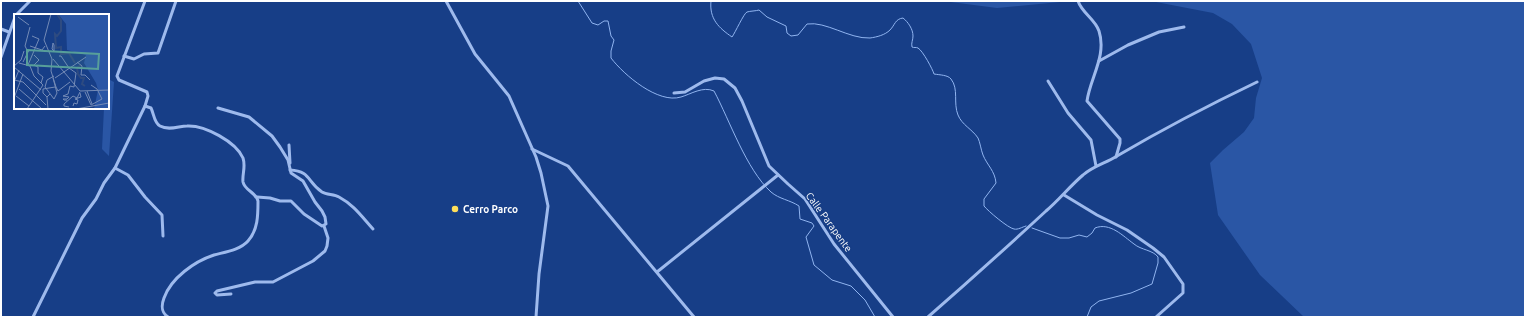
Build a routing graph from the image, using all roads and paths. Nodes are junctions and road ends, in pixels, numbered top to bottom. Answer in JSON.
{"nodes":[{"id":1,"x":30,"y":1,"type":"edge"},
{"id":2,"x":145,"y":1,"type":"edge"},
{"id":3,"x":176,"y":1,"type":"edge"},
{"id":4,"x":446,"y":1,"type":"edge"},
{"id":5,"x":1078,"y":1,"type":"edge"},
{"id":6,"x":18,"y":14,"type":"edge"},
{"id":7,"x":14,"y":21,"type":"edge"},
{"id":8,"x":1184,"y":27,"type":"dead end"},
{"id":9,"x":1,"y":29,"type":"edge"},
{"id":10,"x":9,"y":32,"type":"junction"},
{"id":11,"x":124,"y":56,"type":"junction"},
{"id":12,"x":1,"y":57,"type":"edge"},
{"id":13,"x":1099,"y":61,"type":"junction"},
{"id":14,"x":1048,"y":81,"type":"dead end"},
{"id":15,"x":1257,"y":82,"type":"dead end"},
{"id":16,"x":674,"y":92,"type":"dead end"},
{"id":17,"x":145,"y":106,"type":"junction"},
{"id":18,"x":218,"y":108,"type":"dead end"},
{"id":19,"x":289,"y":145,"type":"dead end"},
{"id":20,"x":532,"y":149,"type":"junction"},
{"id":21,"x":1116,"y":157,"type":"junction"},
{"id":22,"x":290,"y":164,"type":"junction"},
{"id":23,"x":1096,"y":166,"type":"junction"},
{"id":24,"x":115,"y":168,"type":"junction"},
{"id":25,"x":290,"y":170,"type":"junction"},
{"id":26,"x":778,"y":175,"type":"junction"},
{"id":27,"x":1064,"y":195,"type":"junction"},
{"id":28,"x":257,"y":197,"type":"junction"},
{"id":29,"x":324,"y":226,"type":"junction"},
{"id":30,"x":373,"y":229,"type":"dead end"},
{"id":31,"x":163,"y":236,"type":"dead end"},
{"id":32,"x":657,"y":272,"type":"junction"},
{"id":33,"x":232,"y":294,"type":"dead end"},
{"id":34,"x":33,"y":317,"type":"edge"},
{"id":35,"x":168,"y":317,"type":"edge"},
{"id":36,"x":536,"y":317,"type":"edge"},
{"id":37,"x":694,"y":317,"type":"edge"},
{"id":38,"x":893,"y":317,"type":"edge"},
{"id":39,"x":928,"y":317,"type":"edge"},
{"id":40,"x":1156,"y":317,"type":"edge"}],
"edges":[{"from":1,"to":6,"type":"street"},
{"from":2,"to":11,"type":"street"},
{"from":3,"to":11,"type":"street"},
{"from":4,"to":20,"type":"street"},
{"from":5,"to":13,"type":"street"},
{"from":7,"to":10,"type":"street"},
{"from":8,"to":13,"type":"street"},
{"from":9,"to":10,"type":"street"},
{"from":10,"to":12,"type":"street"},
{"from":11,"to":17,"type":"street"},
{"from":13,"to":21,"type":"street"},
{"from":14,"to":23,"type":"street"},
{"from":15,"to":21,"type":"street"},
{"from":16,"to":26,"type":"street","name":"Calle Parapente"},
{"from":17,"to":24,"type":"street"},
{"from":17,"to":28,"type":"street"},
{"from":18,"to":22,"type":"street"},
{"from":19,"to":22,"type":"street"},
{"from":20,"to":32,"type":"street"},
{"from":20,"to":36,"type":"street"},
{"from":21,"to":23,"type":"street"},
{"from":22,"to":25,"type":"street"},
{"from":23,"to":27,"type":"street"},
{"from":24,"to":31,"type":"street"},
{"from":24,"to":34,"type":"street"},
{"from":25,"to":29,"type":"street"},
{"from":25,"to":30,"type":"street"},
{"from":26,"to":32,"type":"street"},
{"from":26,"to":38,"type":"street","name":"Calle Parapente"},
{"from":27,"to":39,"type":"street"},
{"from":27,"to":40,"type":"street"},
{"from":28,"to":29,"type":"street"},
{"from":28,"to":35,"type":"street"},
{"from":29,"to":33,"type":"street"},
{"from":32,"to":37,"type":"street"}]}
